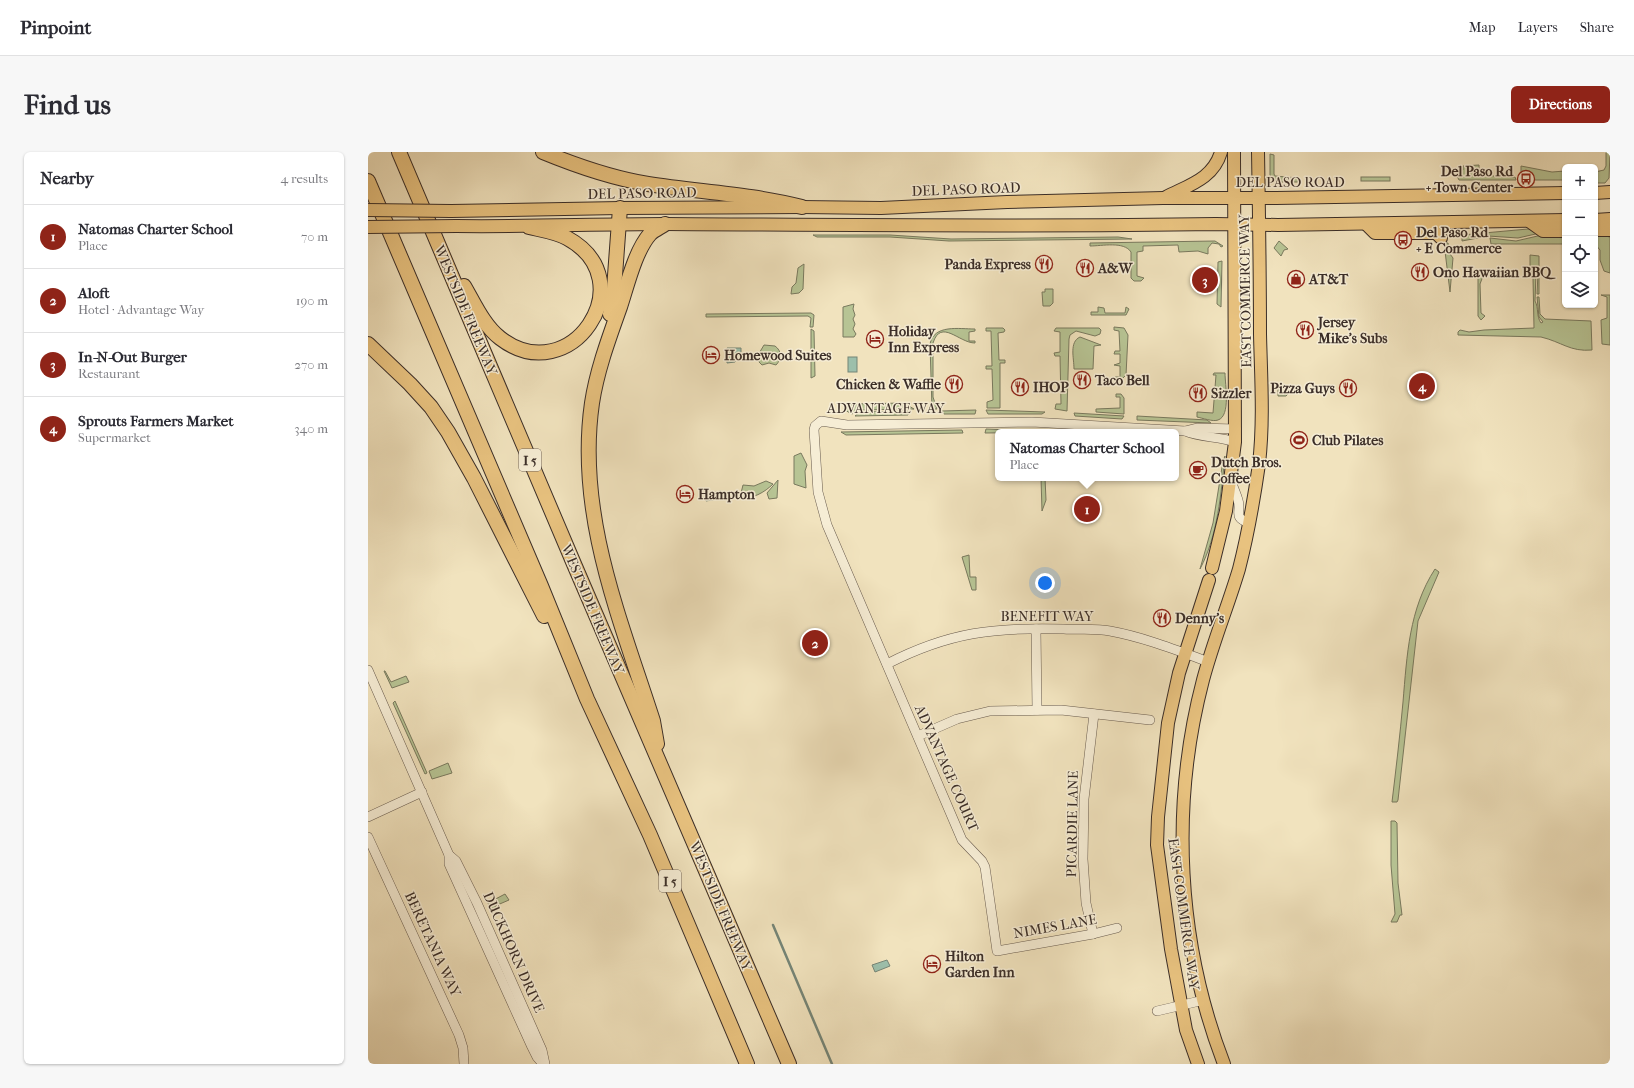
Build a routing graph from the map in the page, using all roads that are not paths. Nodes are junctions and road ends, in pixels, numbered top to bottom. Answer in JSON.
{"nodes":[{"id":1,"x":399,"y":152,"type":"edge"},
{"id":2,"x":543,"y":152,"type":"edge"},
{"id":3,"x":1221,"y":152,"type":"edge"},
{"id":4,"x":1234,"y":152,"type":"edge"},
{"id":5,"x":1258,"y":152,"type":"edge"},
{"id":6,"x":368,"y":181,"type":"edge"},
{"id":7,"x":1610,"y":192,"type":"edge"},
{"id":8,"x":1562,"y":193,"type":"edge"},
{"id":9,"x":1598,"y":193,"type":"edge"},
{"id":10,"x":1235,"y":197,"type":"junction"},
{"id":11,"x":1163,"y":198,"type":"junction"},
{"id":12,"x":1259,"y":198,"type":"junction"},
{"id":13,"x":368,"y":206,"type":"edge"},
{"id":14,"x":802,"y":206,"type":"junction"},
{"id":15,"x":620,"y":208,"type":"junction"},
{"id":16,"x":368,"y":210,"type":"edge"},
{"id":17,"x":1610,"y":219,"type":"edge"},
{"id":18,"x":1562,"y":220,"type":"edge"},
{"id":19,"x":1598,"y":220,"type":"edge"},
{"id":20,"x":1529,"y":221,"type":"junction"},
{"id":21,"x":619,"y":224,"type":"junction"},
{"id":22,"x":665,"y":224,"type":"junction"},
{"id":23,"x":1234,"y":224,"type":"junction"},
{"id":24,"x":1366,"y":224,"type":"junction"},
{"id":25,"x":1259,"y":225,"type":"junction"},
{"id":26,"x":368,"y":227,"type":"edge"},
{"id":27,"x":529,"y":227,"type":"junction"},
{"id":28,"x":1562,"y":230,"type":"edge"},
{"id":29,"x":1598,"y":230,"type":"edge"},
{"id":30,"x":1610,"y":230,"type":"edge"},
{"id":31,"x":1441,"y":238,"type":"dead end"},
{"id":32,"x":439,"y":245,"type":"junction"},
{"id":33,"x":409,"y":280,"type":"junction"},
{"id":34,"x":368,"y":344,"type":"edge"},
{"id":35,"x":605,"y":350,"type":"junction"},
{"id":36,"x":1151,"y":429,"type":"edge"},
{"id":37,"x":1236,"y":429,"type":"junction"},
{"id":38,"x":1179,"y":431,"type":"edge"},
{"id":39,"x":1185,"y":431,"type":"junction"},
{"id":40,"x":1235,"y":442,"type":"junction"},
{"id":41,"x":1231,"y":481,"type":"junction"},
{"id":42,"x":1249,"y":523,"type":"junction"},
{"id":43,"x":1036,"y":629,"type":"junction"},
{"id":44,"x":1185,"y":653,"type":"junction"},
{"id":45,"x":1209,"y":662,"type":"junction"},
{"id":46,"x":887,"y":664,"type":"junction"},
{"id":47,"x":368,"y":670,"type":"edge"},
{"id":48,"x":587,"y":700,"type":"junction"},
{"id":49,"x":1037,"y":710,"type":"junction"},
{"id":50,"x":1094,"y":714,"type":"junction"},
{"id":51,"x":1150,"y":720,"type":"dead end"},
{"id":52,"x":918,"y":736,"type":"junction"},
{"id":53,"x":662,"y":768,"type":"junction"},
{"id":54,"x":422,"y":792,"type":"junction"},
{"id":55,"x":368,"y":818,"type":"edge"},
{"id":56,"x":368,"y":837,"type":"edge"},
{"id":57,"x":1117,"y":928,"type":"dead end"},
{"id":58,"x":1093,"y":934,"type":"junction"},
{"id":59,"x":997,"y":951,"type":"joint"},
{"id":60,"x":1204,"y":1000,"type":"junction"},
{"id":61,"x":1182,"y":1005,"type":"junction"},
{"id":62,"x":1157,"y":1011,"type":"dead end"},
{"id":63,"x":464,"y":1064,"type":"edge"},
{"id":64,"x":544,"y":1064,"type":"edge"},
{"id":65,"x":748,"y":1064,"type":"edge"},
{"id":66,"x":789,"y":1064,"type":"edge"},
{"id":67,"x":1198,"y":1064,"type":"edge"},
{"id":68,"x":1224,"y":1064,"type":"edge"}],
"edges":[{"from":1,"to":32,"type":"highway","name":"WESTSIDE FREEWAY","number":"I 5"},
{"from":2,"to":14,"type":"highway"},
{"from":3,"to":11,"type":"main road"},
{"from":4,"to":10,"type":"main road","name":"EAST COMMERCE WAY"},
{"from":5,"to":12,"type":"main road","name":"EAST COMMERCE WAY"},
{"from":6,"to":33,"type":"highway","number":"I 5"},
{"from":7,"to":9,"type":"main road"},
{"from":8,"to":12,"type":"main road","name":"DEL PASO ROAD"},
{"from":10,"to":11,"type":"main road","name":"DEL PASO ROAD"},
{"from":10,"to":12,"type":"main road","name":"DEL PASO ROAD"},
{"from":10,"to":23,"type":"main road","name":"EAST COMMERCE WAY"},
{"from":11,"to":14,"type":"main road","name":"DEL PASO ROAD"},
{"from":12,"to":25,"type":"main road","name":"EAST COMMERCE WAY"},
{"from":13,"to":33,"type":"highway"},
{"from":14,"to":15,"type":"main road","name":"DEL PASO ROAD"},
{"from":15,"to":16,"type":"main road","name":"DEL PASO ROAD","bridge":true},
{"from":15,"to":21,"type":"highway"},
{"from":17,"to":19,"type":"main road"},
{"from":18,"to":20,"type":"main road"},
{"from":20,"to":24,"type":"main road"},
{"from":20,"to":28,"type":"main road"},
{"from":21,"to":22,"type":"main road"},
{"from":21,"to":27,"type":"main road"},
{"from":21,"to":35,"type":"highway"},
{"from":22,"to":23,"type":"main road"},
{"from":22,"to":35,"type":"highway"},
{"from":23,"to":25,"type":"main road"},
{"from":23,"to":37,"type":"main road","name":"EAST COMMERCE WAY"},
{"from":24,"to":25,"type":"main road"},
{"from":24,"to":31,"type":"main road"},
{"from":25,"to":42,"type":"main road","name":"EAST COMMERCE WAY"},
{"from":26,"to":27,"type":"main road","bridge":true},
{"from":27,"to":32,"type":"highway"},
{"from":29,"to":30,"type":"main road"},
{"from":32,"to":53,"type":"highway","name":"WESTSIDE FREEWAY","number":"I 5"},
{"from":33,"to":48,"type":"highway","number":"I 5"},
{"from":34,"to":48,"type":"highway"},
{"from":35,"to":53,"type":"highway"},
{"from":36,"to":46,"type":"street","name":"ADVANTAGE WAY"},
{"from":37,"to":39,"type":"street","name":"ADVANTAGE WAY"},
{"from":37,"to":40,"type":"main road","name":"EAST COMMERCE WAY"},
{"from":38,"to":39,"type":"street","name":"ADVANTAGE WAY"},
{"from":39,"to":40,"type":"street","name":"ADVANTAGE WAY"},
{"from":40,"to":41,"type":"main road","name":"EAST COMMERCE WAY"},
{"from":41,"to":42,"type":"street"},
{"from":41,"to":44,"type":"main road","name":"EAST COMMERCE WAY"},
{"from":42,"to":45,"type":"main road","name":"EAST COMMERCE WAY"},
{"from":43,"to":44,"type":"street","name":"BENEFIT WAY"},
{"from":43,"to":46,"type":"street","name":"BENEFIT WAY"},
{"from":43,"to":49,"type":"street"},
{"from":44,"to":45,"type":"street","name":"BENEFIT WAY"},
{"from":44,"to":61,"type":"main road","name":"EAST COMMERCE WAY"},
{"from":45,"to":60,"type":"main road","name":"EAST COMMERCE WAY"},
{"from":46,"to":52,"type":"street","name":"ADVANTAGE COURT"},
{"from":47,"to":54,"type":"street","name":"DUCKHORN DRIVE"},
{"from":48,"to":65,"type":"highway","number":"I 5"},
{"from":49,"to":50,"type":"street"},
{"from":49,"to":52,"type":"street"},
{"from":50,"to":51,"type":"street"},
{"from":50,"to":58,"type":"street","name":"PICARDIE LANE"},
{"from":52,"to":59,"type":"street","name":"ADVANTAGE COURT"},
{"from":53,"to":66,"type":"highway","name":"WESTSIDE FREEWAY","number":"I 5"},
{"from":54,"to":55,"type":"street"},
{"from":54,"to":64,"type":"street","name":"DUCKHORN DRIVE"},
{"from":56,"to":63,"type":"street","name":"BERETANIA WAY"},
{"from":57,"to":58,"type":"street","name":"NIMES LANE"},
{"from":58,"to":59,"type":"street","name":"NIMES LANE"},
{"from":60,"to":61,"type":"street"},
{"from":60,"to":68,"type":"main road","name":"EAST COMMERCE WAY"},
{"from":61,"to":62,"type":"street"},
{"from":61,"to":67,"type":"main road","name":"EAST COMMERCE WAY"}]}
